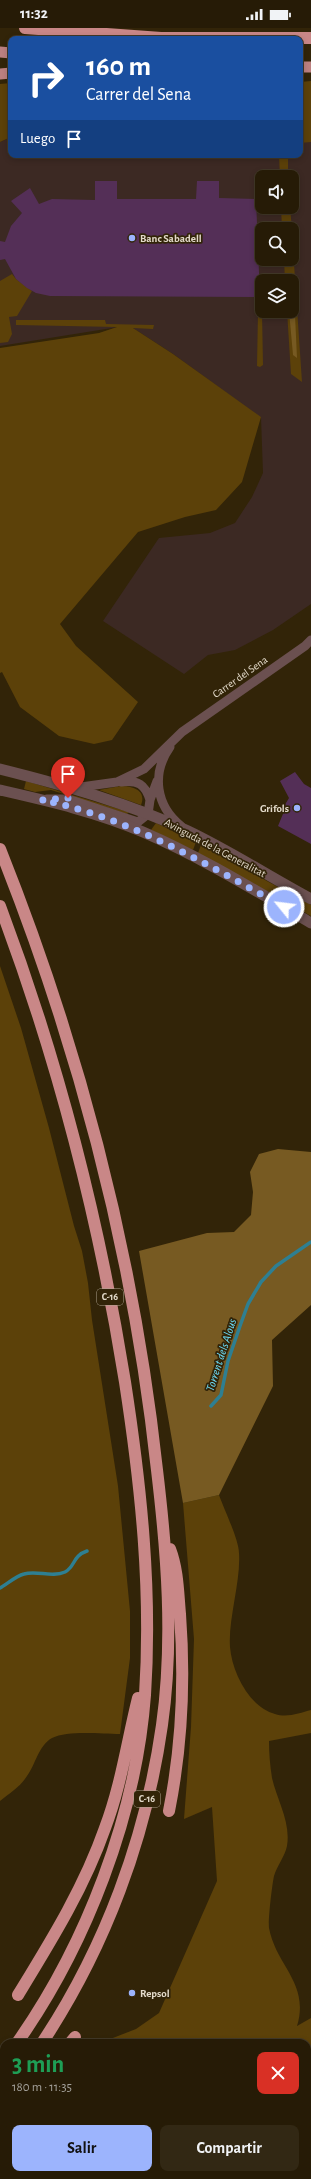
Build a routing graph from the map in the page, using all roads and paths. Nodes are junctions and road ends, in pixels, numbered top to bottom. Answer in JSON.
{"nodes":[{"id":1,"x":25,"y":28,"type":"edge"},
{"id":2,"x":134,"y":36,"type":"edge"},
{"id":3,"x":311,"y":640,"type":"edge"},
{"id":4,"x":182,"y":732,"type":"junction"},
{"id":5,"x":0,"y":769,"type":"edge"},
{"id":6,"x":24,"y":775,"type":"junction"},
{"id":7,"x":157,"y":781,"type":"junction"},
{"id":8,"x":117,"y":782,"type":"junction"},
{"id":9,"x":4,"y":791,"type":"edge"},
{"id":10,"x":42,"y":800,"type":"junction"},
{"id":11,"x":150,"y":800,"type":"junction"},
{"id":12,"x":148,"y":814,"type":"junction"},
{"id":13,"x":190,"y":832,"type":"junction"},
{"id":14,"x":0,"y":849,"type":"edge"},
{"id":15,"x":311,"y":899,"type":"edge"},
{"id":16,"x":0,"y":906,"type":"edge"},
{"id":17,"x":311,"y":923,"type":"edge"},
{"id":18,"x":164,"y":1534,"type":"junction"},
{"id":19,"x":145,"y":1670,"type":"junction"},
{"id":20,"x":169,"y":1811,"type":"dead end"},
{"id":21,"x":18,"y":1995,"type":"dead end"},
{"id":22,"x":19,"y":2039,"type":"edge"},
{"id":23,"x":44,"y":2039,"type":"edge"}],
"edges":[{"from":1,"to":2,"type":"highway"},
{"from":3,"to":4,"type":"street","name":"Carrer del Sena"},
{"from":4,"to":7,"type":"street","name":"Carrer del Sena"},
{"from":4,"to":8,"type":"street","name":"Carrer del Sena"},
{"from":5,"to":6,"type":"street","name":"Avinguda de la Generalitat"},
{"from":6,"to":8,"type":"street","name":"Carrer del Sena"},
{"from":6,"to":12,"type":"street","name":"Avinguda de la Generalitat"},
{"from":7,"to":11,"type":"street","name":"Carrer del Sena"},
{"from":7,"to":13,"type":"street"},
{"from":8,"to":11,"type":"street","name":"Carrer del Sena"},
{"from":9,"to":10,"type":"street","name":"Avinguda de la Generalitat"},
{"from":10,"to":12,"type":"street"},
{"from":10,"to":17,"type":"street","name":"Avinguda de la Generalitat"},
{"from":11,"to":12,"type":"street","name":"Carrer del Sena"},
{"from":12,"to":13,"type":"street","name":"Avinguda de la Generalitat"},
{"from":13,"to":15,"type":"street","name":"Avinguda de la Generalitat"},
{"from":14,"to":18,"type":"highway","number":"C-16"},
{"from":16,"to":19,"type":"highway","number":"C-16"},
{"from":18,"to":20,"type":"highway"},
{"from":18,"to":23,"type":"highway","number":"C-16"},
{"from":19,"to":21,"type":"highway"},
{"from":19,"to":22,"type":"highway","number":"C-16"}]}
